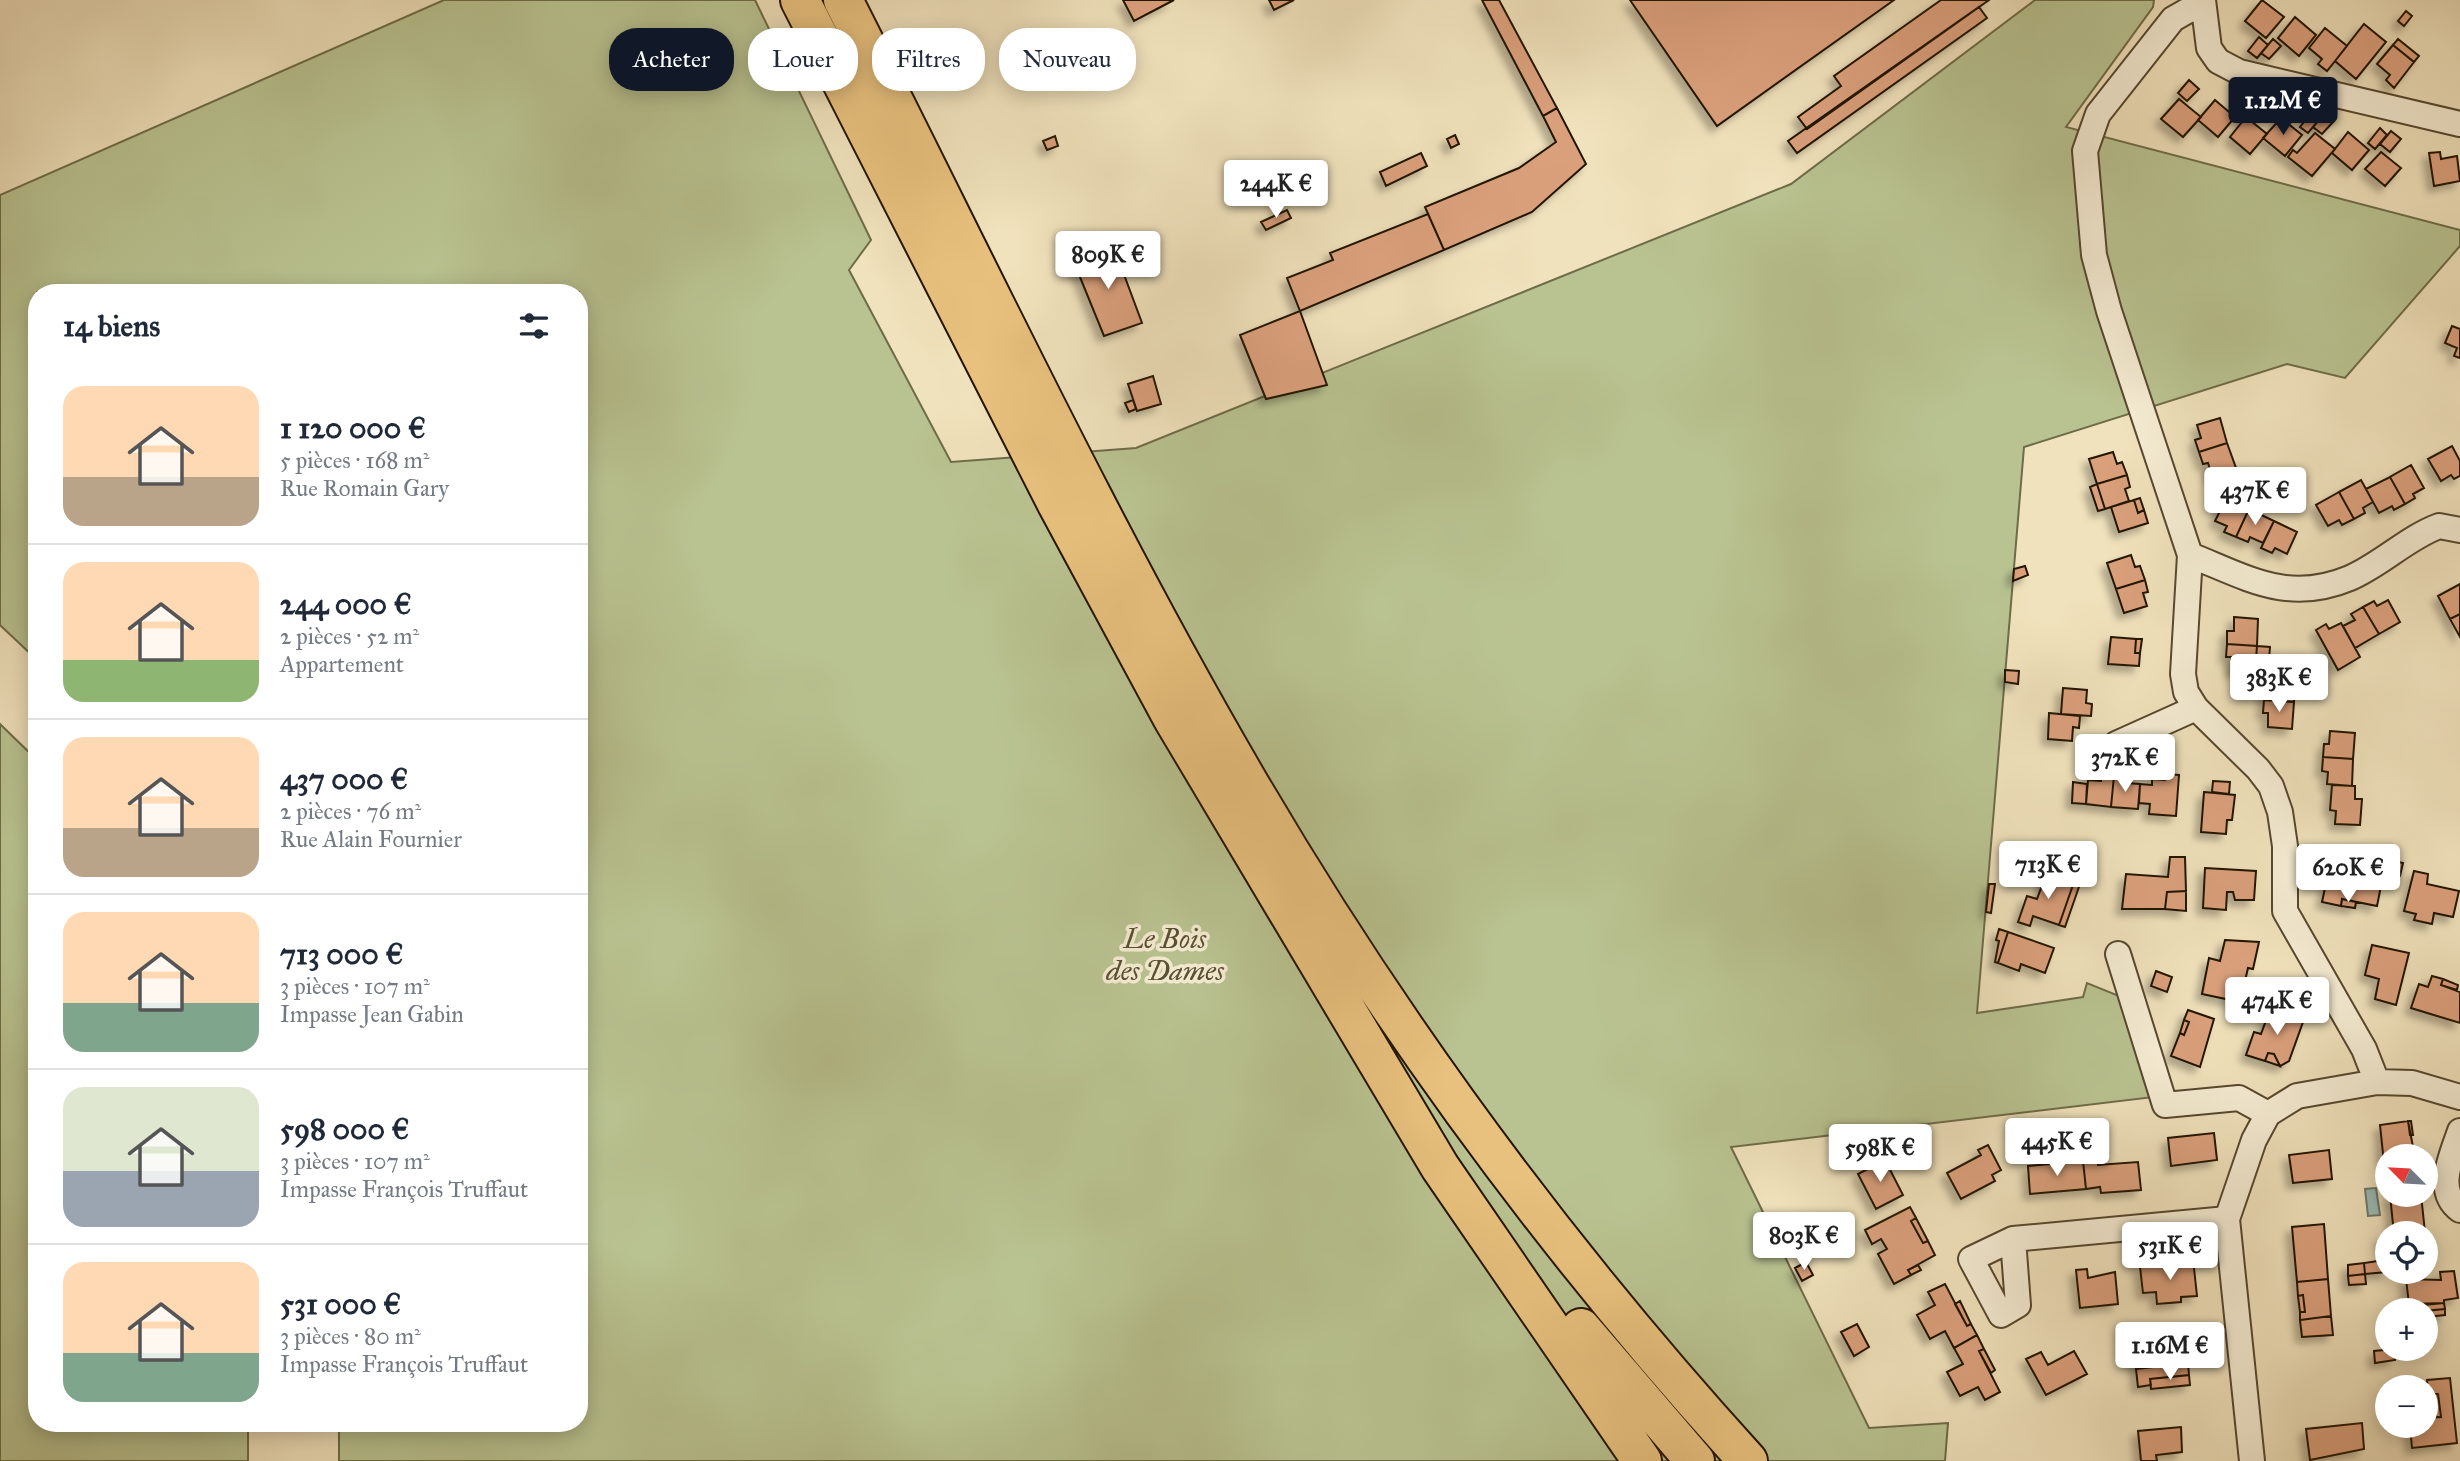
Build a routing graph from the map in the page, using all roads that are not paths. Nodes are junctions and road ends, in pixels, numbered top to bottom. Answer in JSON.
{"nodes":[{"id":1,"x":800,"y":0,"type":"edge"},
{"id":2,"x":843,"y":0,"type":"edge"},
{"id":3,"x":2202,"y":4,"type":"edge"},
{"id":4,"x":2460,"y":124,"type":"edge"},
{"id":5,"x":2460,"y":530,"type":"edge"},
{"id":6,"x":2190,"y":555,"type":"junction"},
{"id":7,"x":2196,"y":708,"type":"junction"},
{"id":8,"x":2116,"y":744,"type":"dead end"},
{"id":9,"x":2118,"y":954,"type":"dead end"},
{"id":10,"x":1362,"y":1030,"type":"junction"},
{"id":11,"x":2377,"y":1082,"type":"junction"},
{"id":12,"x":2460,"y":1097,"type":"edge"},
{"id":13,"x":2268,"y":1114,"type":"junction"},
{"id":14,"x":2460,"y":1131,"type":"edge"},
{"id":15,"x":2460,"y":1210,"type":"edge"},
{"id":16,"x":2227,"y":1219,"type":"junction"},
{"id":17,"x":2012,"y":1239,"type":"dead end"},
{"id":18,"x":1671,"y":1377,"type":"junction"},
{"id":19,"x":1642,"y":1461,"type":"edge"},
{"id":20,"x":1695,"y":1461,"type":"edge"},
{"id":21,"x":1748,"y":1461,"type":"edge"},
{"id":22,"x":1759,"y":1461,"type":"edge"},
{"id":23,"x":2252,"y":1461,"type":"edge"}],
"edges":[{"from":1,"to":10,"type":"highway"},
{"from":2,"to":18,"type":"highway"},
{"from":3,"to":4,"type":"street"},
{"from":3,"to":6,"type":"street"},
{"from":5,"to":6,"type":"street"},
{"from":6,"to":7,"type":"street"},
{"from":7,"to":8,"type":"street"},
{"from":7,"to":11,"type":"street"},
{"from":9,"to":13,"type":"street"},
{"from":10,"to":19,"type":"highway"},
{"from":10,"to":20,"type":"highway"},
{"from":11,"to":12,"type":"street"},
{"from":11,"to":13,"type":"street"},
{"from":13,"to":16,"type":"street"},
{"from":14,"to":15,"type":"street"},
{"from":16,"to":17,"type":"street"},
{"from":16,"to":23,"type":"street"},
{"from":18,"to":21,"type":"highway"},
{"from":18,"to":22,"type":"highway"}]}
